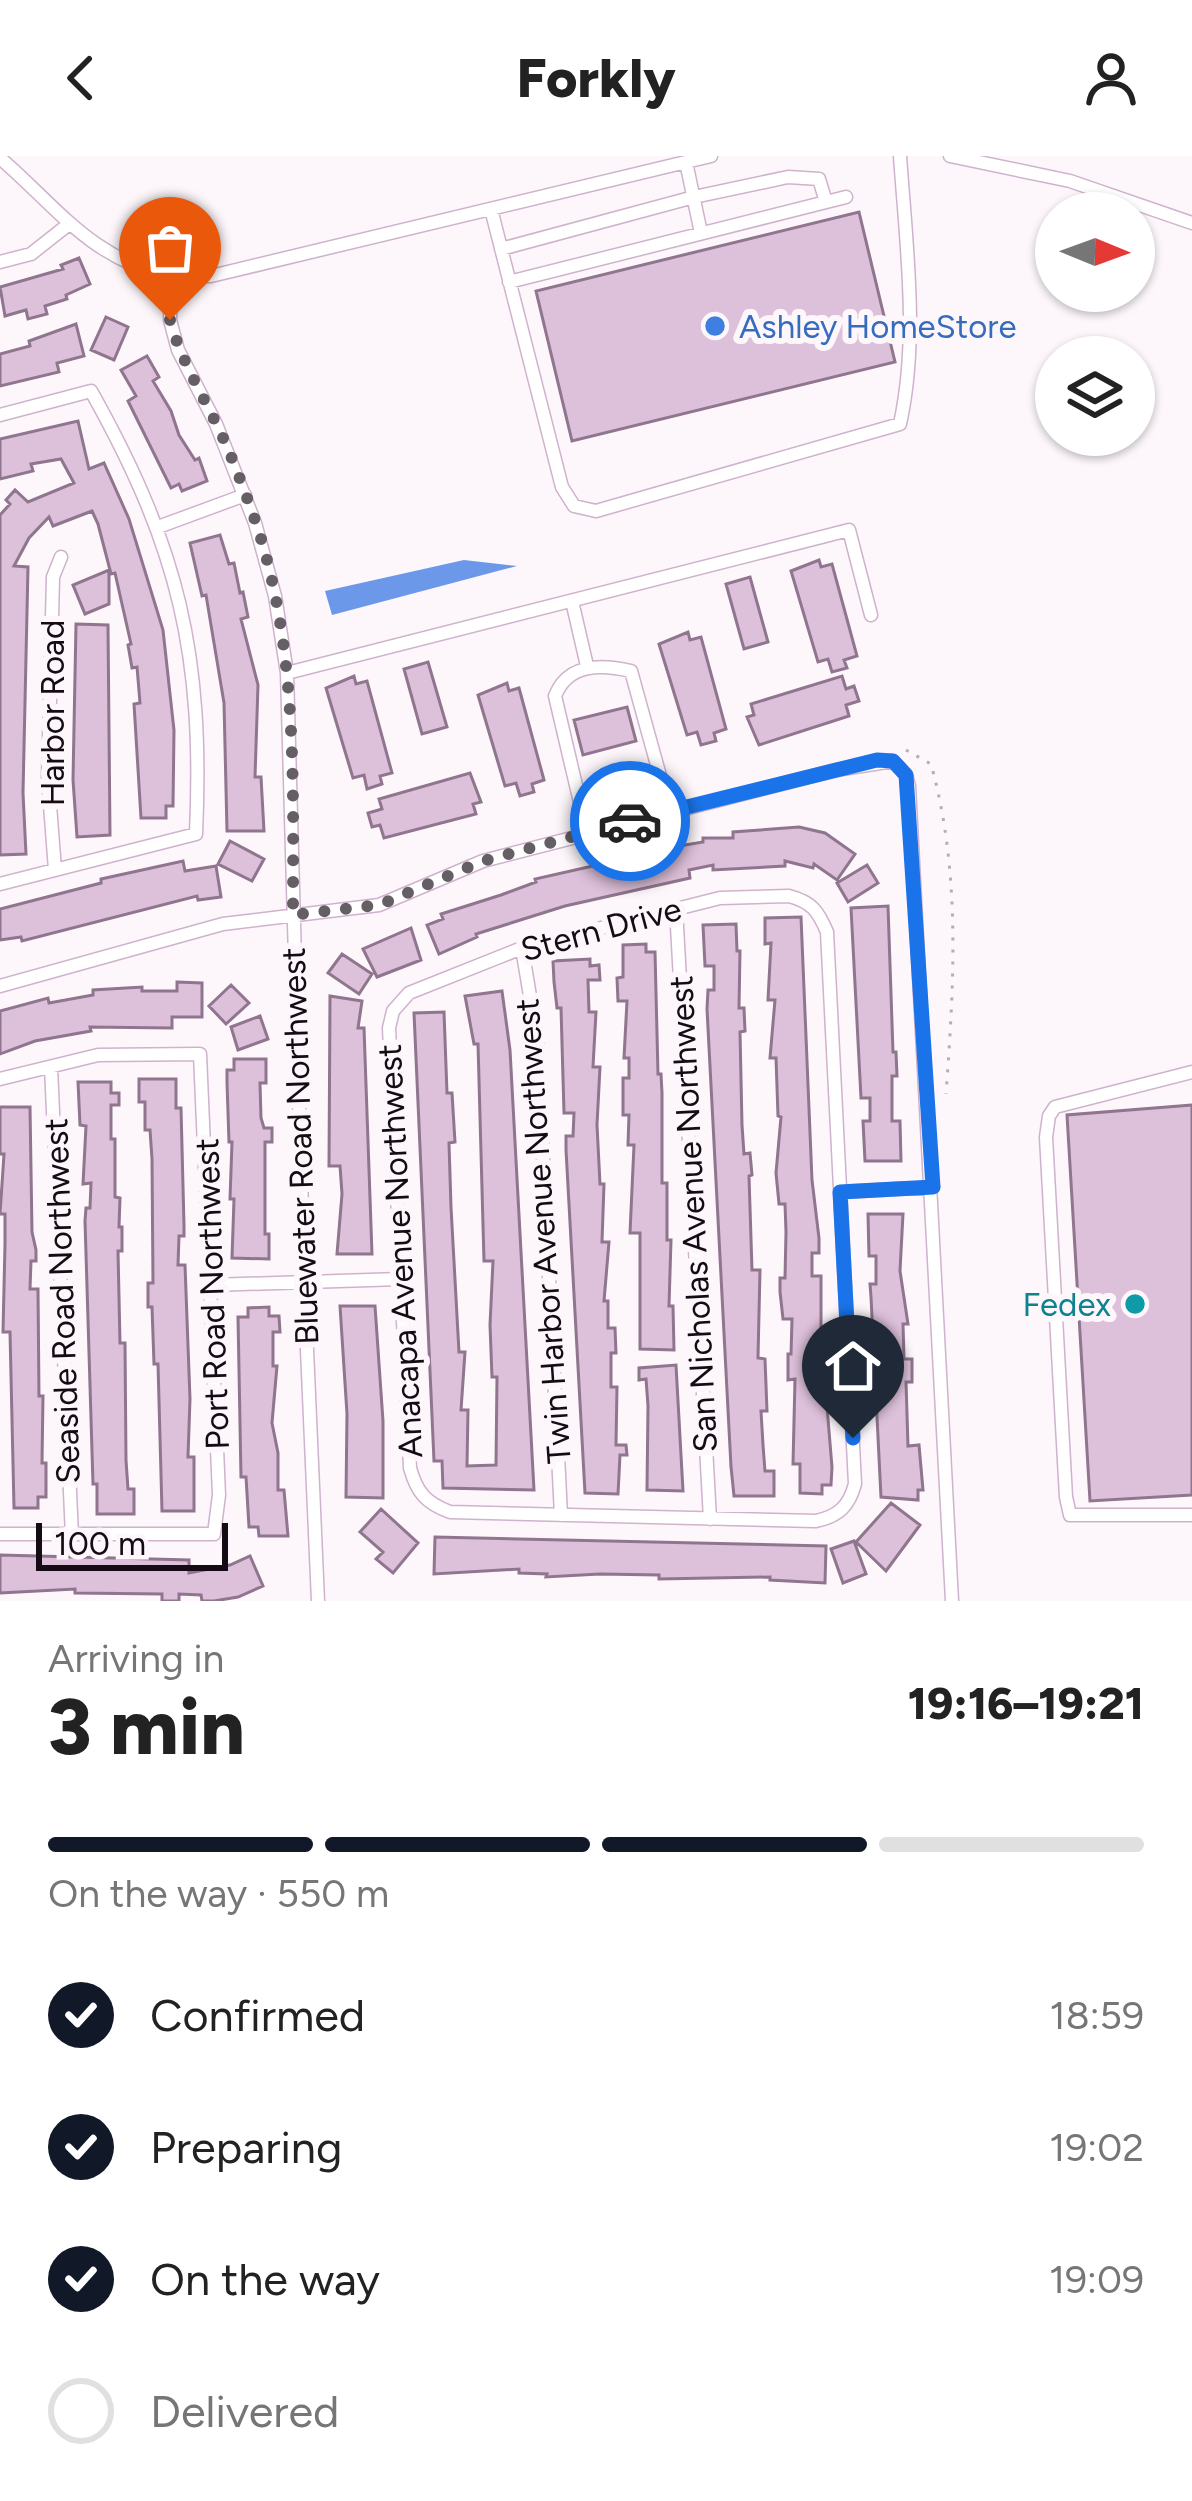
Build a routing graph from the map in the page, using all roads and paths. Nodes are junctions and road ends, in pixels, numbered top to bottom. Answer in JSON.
{"nodes":[{"id":1,"x":711,"y":156,"type":"edge"},
{"id":2,"x":900,"y":156,"type":"edge"},
{"id":3,"x":950,"y":156,"type":"edge"},
{"id":4,"x":0,"y":158,"type":"edge"},
{"id":5,"x":686,"y":162,"type":"junction"},
{"id":6,"x":694,"y":197,"type":"junction"},
{"id":7,"x":846,"y":197,"type":"dead end"},
{"id":8,"x":826,"y":202,"type":"junction"},
{"id":9,"x":490,"y":209,"type":"junction"},
{"id":10,"x":1192,"y":223,"type":"edge"},
{"id":11,"x":69,"y":224,"type":"junction"},
{"id":12,"x":701,"y":233,"type":"junction"},
{"id":13,"x":501,"y":249,"type":"junction"},
{"id":14,"x":0,"y":262,"type":"edge"},
{"id":15,"x":171,"y":277,"type":"junction"},
{"id":16,"x":509,"y":283,"type":"junction"},
{"id":17,"x":0,"y":415,"type":"edge"},
{"id":18,"x":245,"y":495,"type":"junction"},
{"id":19,"x":158,"y":527,"type":"junction"},
{"id":20,"x":61,"y":557,"type":"dead end"},
{"id":21,"x":572,"y":601,"type":"junction"},
{"id":22,"x":871,"y":615,"type":"dead end"},
{"id":23,"x":587,"y":667,"type":"junction"},
{"id":24,"x":287,"y":674,"type":"junction"},
{"id":25,"x":906,"y":750,"type":"dead end"},
{"id":26,"x":670,"y":812,"type":"junction"},
{"id":27,"x":587,"y":832,"type":"junction"},
{"id":28,"x":55,"y":870,"type":"junction"},
{"id":29,"x":0,"y":884,"type":"edge"},
{"id":30,"x":676,"y":908,"type":"junction"},
{"id":31,"x":293,"y":915,"type":"junction"},
{"id":32,"x":522,"y":948,"type":"junction"},
{"id":33,"x":0,"y":986,"type":"edge"},
{"id":34,"x":393,"y":1011,"type":"joint"},
{"id":35,"x":51,"y":1067,"type":"junction"},
{"id":36,"x":1192,"y":1072,"type":"edge"},
{"id":37,"x":0,"y":1079,"type":"edge"},
{"id":38,"x":946,"y":1094,"type":"dead end"},
{"id":39,"x":933,"y":1187,"type":"junction"},
{"id":40,"x":840,"y":1192,"type":"junction"},
{"id":41,"x":400,"y":1279,"type":"junction"},
{"id":42,"x":304,"y":1281,"type":"junction"},
{"id":43,"x":212,"y":1286,"type":"junction"},
{"id":44,"x":561,"y":1515,"type":"junction"},
{"id":45,"x":1192,"y":1515,"type":"edge"},
{"id":46,"x":710,"y":1519,"type":"junction"},
{"id":47,"x":0,"y":1534,"type":"edge"},
{"id":48,"x":72,"y":1536,"type":"junction"},
{"id":49,"x":318,"y":1601,"type":"edge"},
{"id":50,"x":952,"y":1601,"type":"edge"}],
"edges":[{"from":1,"to":5,"type":"street"},
{"from":2,"to":16,"type":"street"},
{"from":3,"to":10,"type":"street"},
{"from":4,"to":11,"type":"street"},
{"from":5,"to":6,"type":"street"},
{"from":5,"to":9,"type":"street"},
{"from":6,"to":8,"type":"street"},
{"from":6,"to":12,"type":"street"},
{"from":6,"to":13,"type":"street"},
{"from":7,"to":8,"type":"street"},
{"from":8,"to":12,"type":"street"},
{"from":9,"to":13,"type":"street"},
{"from":9,"to":15,"type":"street"},
{"from":11,"to":14,"type":"street"},
{"from":11,"to":15,"type":"street"},
{"from":12,"to":16,"type":"street"},
{"from":13,"to":16,"type":"street"},
{"from":15,"to":18,"type":"street","name":"Bluewater Road Northwest"},
{"from":17,"to":19,"type":"street"},
{"from":18,"to":19,"type":"street"},
{"from":18,"to":24,"type":"street","name":"Bluewater Road Northwest"},
{"from":19,"to":28,"type":"street"},
{"from":20,"to":28,"type":"street","name":"Harbor Road"},
{"from":21,"to":22,"type":"street"},
{"from":21,"to":23,"type":"street"},
{"from":21,"to":24,"type":"street"},
{"from":23,"to":26,"type":"street"},
{"from":23,"to":27,"type":"street"},
{"from":24,"to":31,"type":"street","name":"Bluewater Road Northwest"},
{"from":25,"to":38,"type":"path"},
{"from":26,"to":27,"type":"street"},
{"from":26,"to":39,"type":"street"},
{"from":27,"to":31,"type":"street"},
{"from":28,"to":29,"type":"street"},
{"from":30,"to":32,"type":"street","name":"Stern Drive"},
{"from":30,"to":40,"type":"street","name":"Stern Drive"},
{"from":30,"to":46,"type":"street","name":"San Nicholas Avenue Northwest"},
{"from":31,"to":33,"type":"street"},
{"from":31,"to":42,"type":"street","name":"Bluewater Road Northwest"},
{"from":32,"to":34,"type":"street","name":"Stern Drive"},
{"from":32,"to":44,"type":"street","name":"Twin Harbor Avenue Northwest"},
{"from":34,"to":41,"type":"street","name":"Anacapa Avenue Northwest"},
{"from":35,"to":37,"type":"street"},
{"from":35,"to":43,"type":"street","name":"Port Road Northwest"},
{"from":35,"to":48,"type":"street","name":"Seaside Road Northwest"},
{"from":36,"to":45,"type":"street"},
{"from":39,"to":40,"type":"street"},
{"from":39,"to":50,"type":"street"},
{"from":40,"to":46,"type":"street"},
{"from":41,"to":42,"type":"street"},
{"from":41,"to":44,"type":"street","name":"Anacapa Avenue Northwest"},
{"from":42,"to":43,"type":"street"},
{"from":42,"to":49,"type":"street","name":"Bluewater Road Northwest"},
{"from":43,"to":48,"type":"street","name":"Port Road Northwest"},
{"from":44,"to":46,"type":"street"},
{"from":47,"to":48,"type":"street"}]}
